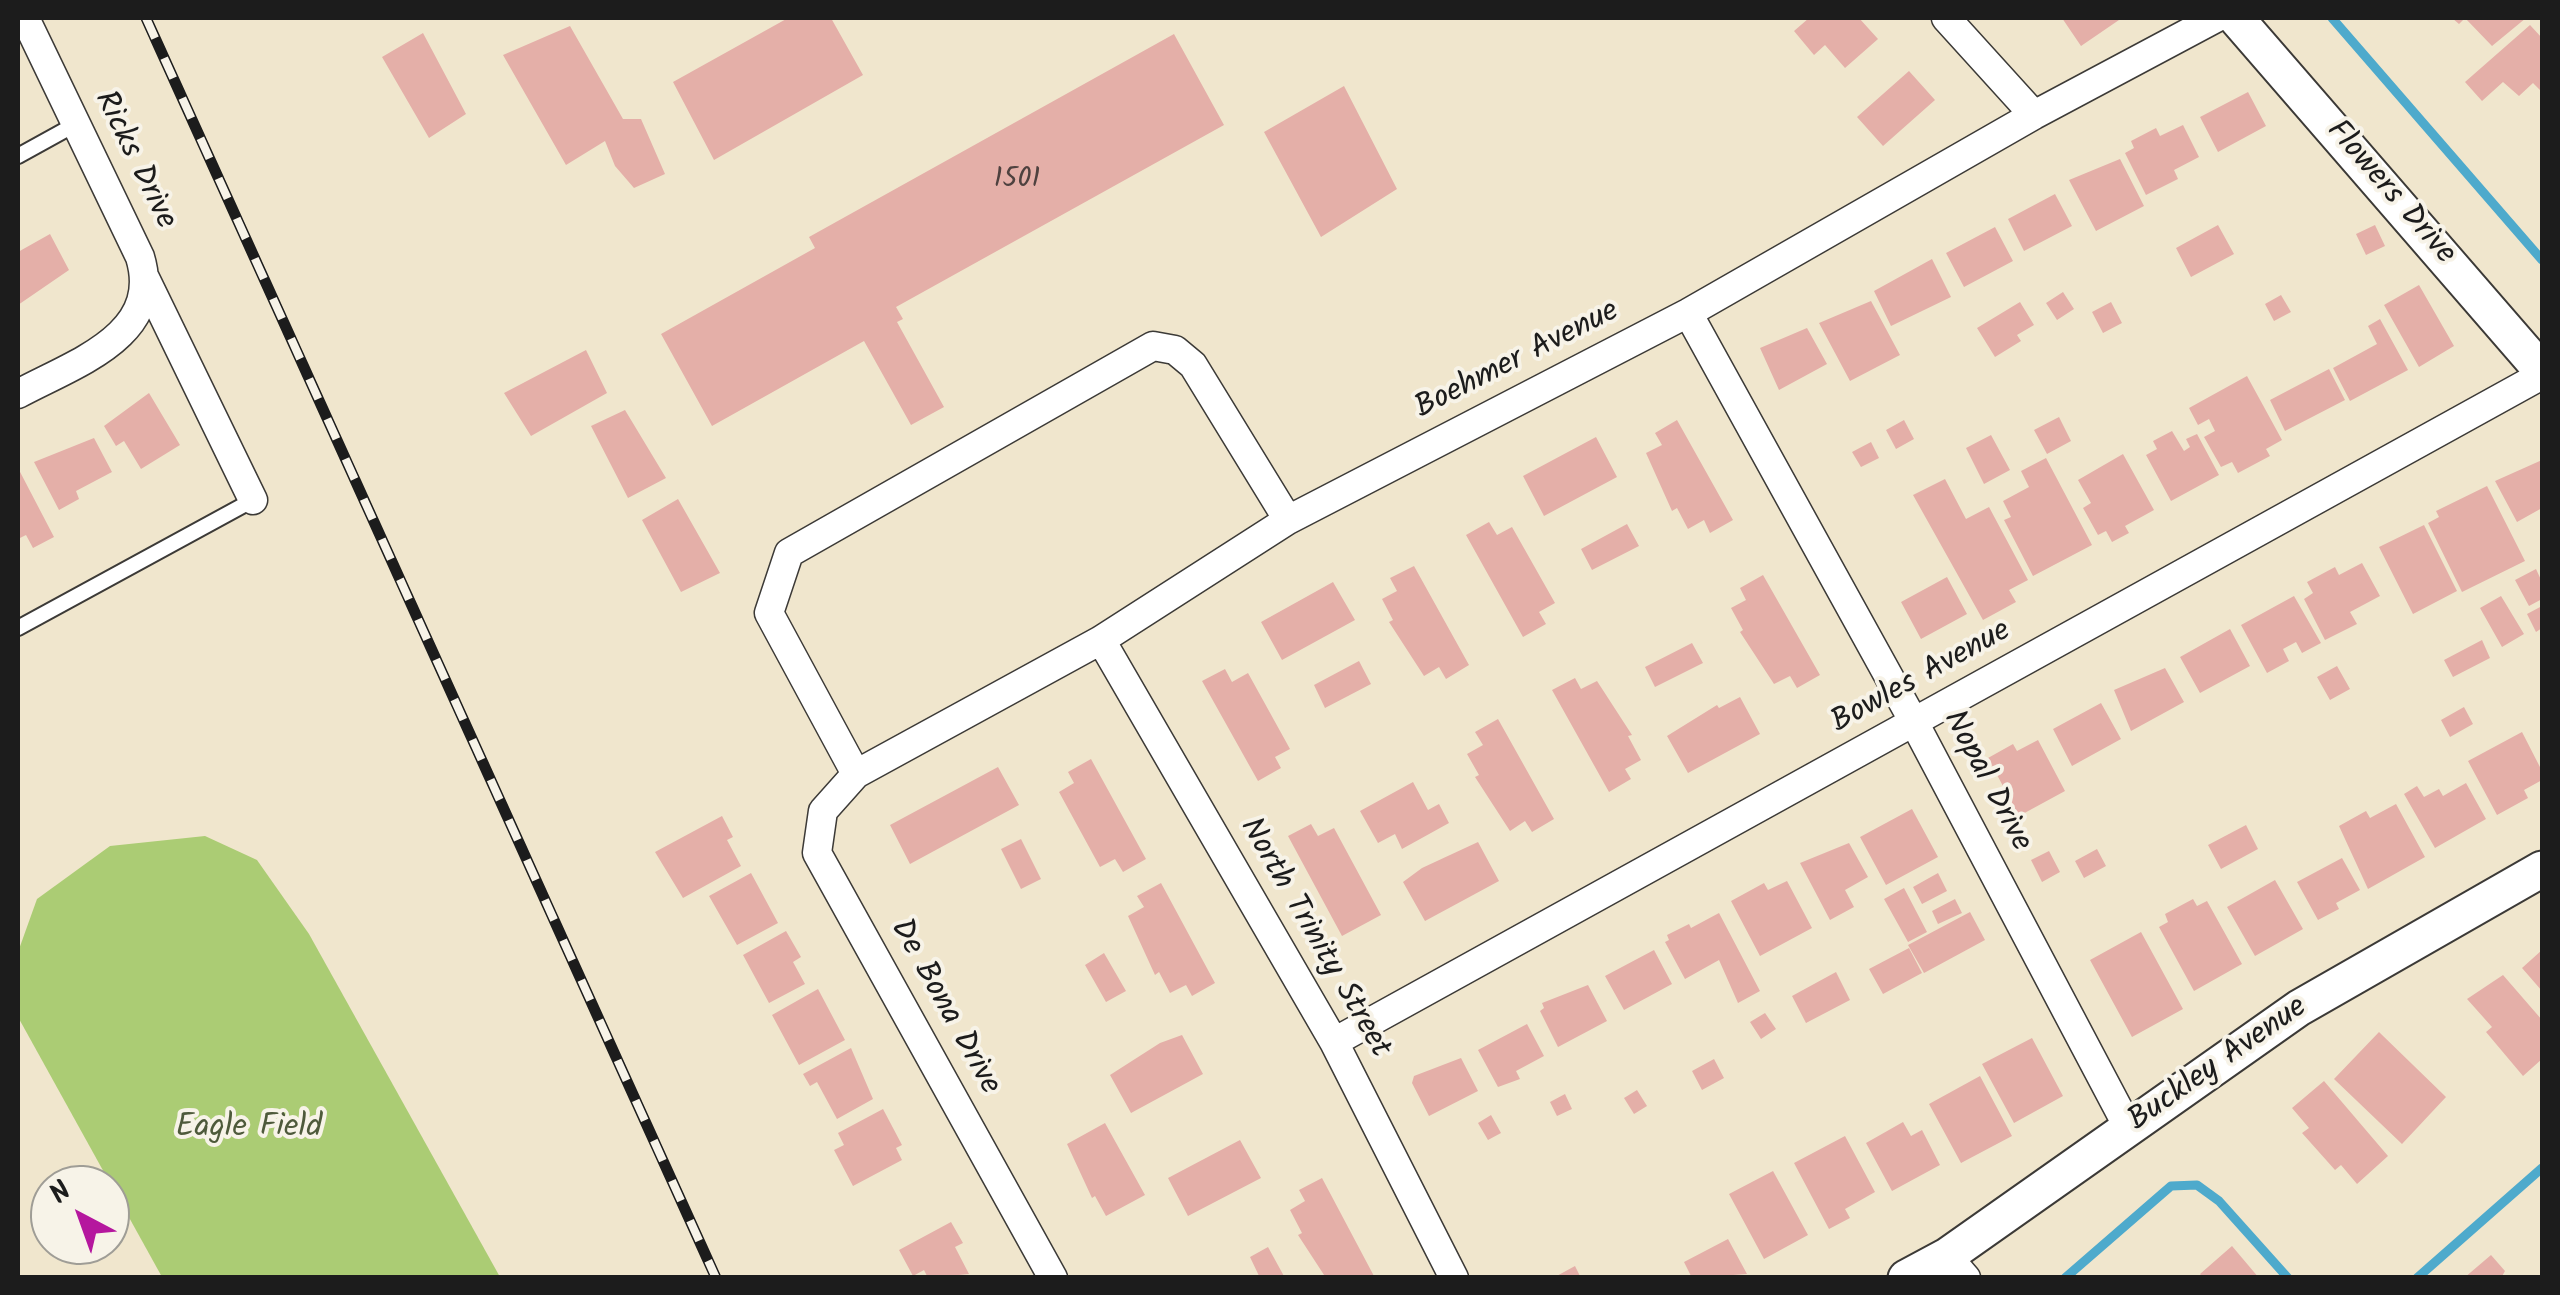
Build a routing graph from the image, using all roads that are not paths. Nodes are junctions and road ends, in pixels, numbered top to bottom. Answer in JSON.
{"nodes":[{"id":1,"x":25,"y":18,"type":"edge"},
{"id":2,"x":1946,"y":18,"type":"edge"},
{"id":3,"x":2216,"y":18,"type":"edge"},
{"id":4,"x":2236,"y":18,"type":"edge"},
{"id":5,"x":2034,"y":115,"type":"junction"},
{"id":6,"x":76,"y":124,"type":"junction"},
{"id":7,"x":18,"y":156,"type":"edge"},
{"id":8,"x":144,"y":278,"type":"junction"},
{"id":9,"x":1688,"y":313,"type":"junction"},
{"id":10,"x":2542,"y":373,"type":"edge"},
{"id":11,"x":18,"y":394,"type":"edge"},
{"id":12,"x":253,"y":500,"type":"joint"},
{"id":13,"x":1288,"y":520,"type":"junction"},
{"id":14,"x":18,"y":628,"type":"edge"},
{"id":15,"x":1101,"y":640,"type":"junction"},
{"id":16,"x":1915,"y":724,"type":"junction"},
{"id":17,"x":856,"y":774,"type":"junction"},
{"id":18,"x":2542,"y":869,"type":"edge"},
{"id":19,"x":1334,"y":1042,"type":"junction"},
{"id":20,"x":2129,"y":1129,"type":"junction"},
{"id":21,"x":1956,"y":1267,"type":"edge"},
{"id":22,"x":1053,"y":1278,"type":"edge"},
{"id":23,"x":1454,"y":1278,"type":"edge"},
{"id":24,"x":1906,"y":1278,"type":"edge"}],
"edges":[{"from":1,"to":6,"type":"street","name":"Ricks Drive"},
{"from":2,"to":5,"type":"street"},
{"from":3,"to":5,"type":"street","name":"Boehmer Avenue"},
{"from":4,"to":10,"type":"street","name":"Flowers Drive"},
{"from":5,"to":9,"type":"street","name":"Boehmer Avenue"},
{"from":6,"to":7,"type":"lane"},
{"from":6,"to":8,"type":"street","name":"Ricks Drive"},
{"from":8,"to":11,"type":"street","name":"Ricks Drive"},
{"from":8,"to":12,"type":"street"},
{"from":9,"to":13,"type":"street","name":"Boehmer Avenue"},
{"from":9,"to":16,"type":"street","name":"Nopal Drive"},
{"from":10,"to":16,"type":"street","name":"Bowles Avenue"},
{"from":12,"to":14,"type":"lane"},
{"from":13,"to":15,"type":"street","name":"Boehmer Avenue"},
{"from":13,"to":17,"type":"street"},
{"from":15,"to":17,"type":"street","name":"Boehmer Avenue"},
{"from":15,"to":19,"type":"street","name":"North Trinity Street"},
{"from":16,"to":19,"type":"street","name":"Bowles Avenue"},
{"from":16,"to":20,"type":"street","name":"Nopal Drive"},
{"from":17,"to":22,"type":"street","name":"De Bona Drive"},
{"from":18,"to":20,"type":"street","name":"Buckley Avenue"},
{"from":19,"to":23,"type":"street","name":"North Trinity Street"},
{"from":20,"to":21,"type":"street","name":"Buckley Avenue"},
{"from":21,"to":24,"type":"street","name":"Buckley Avenue"}]}
